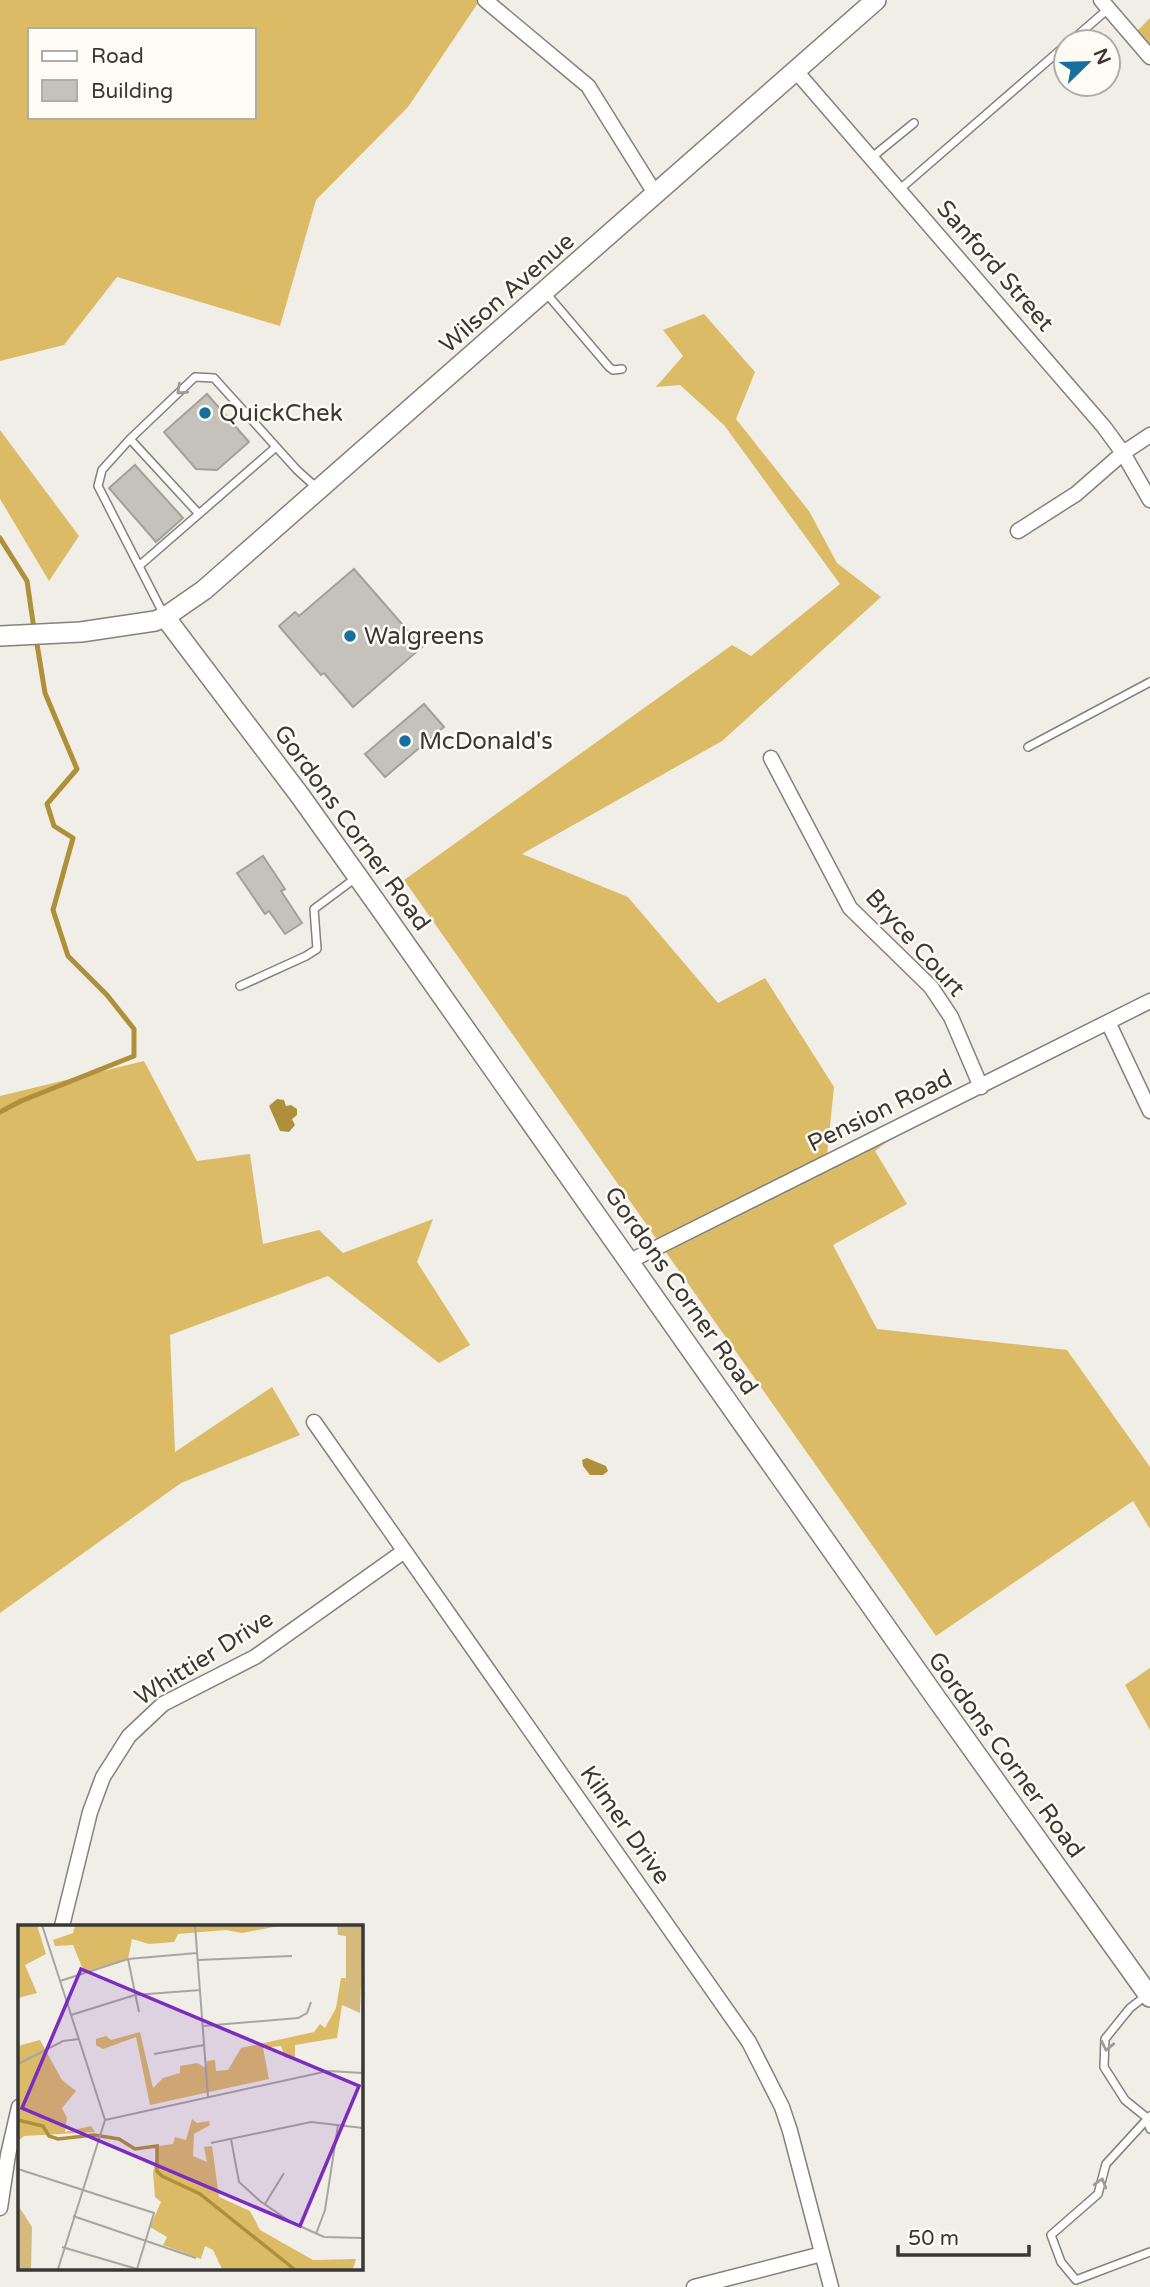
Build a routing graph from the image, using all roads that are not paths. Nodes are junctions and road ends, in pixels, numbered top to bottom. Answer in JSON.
{"nodes":[{"id":1,"x":485,"y":0,"type":"edge"},
{"id":2,"x":876,"y":0,"type":"edge"},
{"id":3,"x":1106,"y":3,"type":"edge"},
{"id":4,"x":1083,"y":28,"type":"edge"},
{"id":5,"x":1150,"y":57,"type":"edge"},
{"id":6,"x":1052,"y":58,"type":"edge"},
{"id":7,"x":795,"y":70,"type":"junction"},
{"id":8,"x":914,"y":123,"type":"dead end"},
{"id":9,"x":872,"y":158,"type":"junction"},
{"id":10,"x":899,"y":190,"type":"junction"},
{"id":11,"x":656,"y":195,"type":"junction"},
{"id":12,"x":545,"y":292,"type":"junction"},
{"id":13,"x":622,"y":369,"type":"dead end"},
{"id":14,"x":1150,"y":435,"type":"edge"},
{"id":15,"x":130,"y":439,"type":"junction"},
{"id":16,"x":276,"y":447,"type":"junction"},
{"id":17,"x":1123,"y":453,"type":"junction"},
{"id":18,"x":318,"y":489,"type":"junction"},
{"id":19,"x":1150,"y":500,"type":"edge"},
{"id":20,"x":199,"y":514,"type":"junction"},
{"id":21,"x":1018,"y":531,"type":"dead end"},
{"id":22,"x":139,"y":566,"type":"junction"},
{"id":23,"x":165,"y":617,"type":"junction"},
{"id":24,"x":0,"y":636,"type":"edge"},
{"id":25,"x":1150,"y":681,"type":"edge"},
{"id":26,"x":1028,"y":747,"type":"dead end"},
{"id":27,"x":771,"y":758,"type":"dead end"},
{"id":28,"x":357,"y":876,"type":"junction"},
{"id":29,"x":240,"y":986,"type":"dead end"},
{"id":30,"x":1150,"y":1001,"type":"edge"},
{"id":31,"x":1108,"y":1022,"type":"junction"},
{"id":32,"x":981,"y":1087,"type":"junction"},
{"id":33,"x":1150,"y":1111,"type":"edge"},
{"id":34,"x":630,"y":1261,"type":"junction"},
{"id":35,"x":314,"y":1422,"type":"dead end"},
{"id":36,"x":403,"y":1552,"type":"junction"},
{"id":37,"x":62,"y":1925,"type":"edge"},
{"id":38,"x":1149,"y":1996,"type":"edge"},
{"id":39,"x":18,"y":2111,"type":"edge"},
{"id":40,"x":1148,"y":2117,"type":"edge"},
{"id":41,"x":1150,"y":2129,"type":"edge"},
{"id":42,"x":0,"y":2208,"type":"edge"},
{"id":43,"x":1150,"y":2252,"type":"edge"},
{"id":44,"x":822,"y":2254,"type":"junction"},
{"id":45,"x":694,"y":2287,"type":"edge"},
{"id":46,"x":831,"y":2287,"type":"edge"}],
"edges":[{"from":1,"to":11,"type":"street"},
{"from":2,"to":7,"type":"street","name":"Wilson Avenue"},
{"from":3,"to":4,"type":"lane"},
{"from":3,"to":5,"type":"street"},
{"from":6,"to":10,"type":"lane"},
{"from":7,"to":9,"type":"street","name":"Sanford Street"},
{"from":7,"to":11,"type":"street","name":"Wilson Avenue"},
{"from":8,"to":9,"type":"lane"},
{"from":9,"to":10,"type":"street","name":"Sanford Street"},
{"from":10,"to":17,"type":"street","name":"Sanford Street"},
{"from":11,"to":12,"type":"street","name":"Wilson Avenue"},
{"from":12,"to":13,"type":"lane"},
{"from":12,"to":18,"type":"street","name":"Wilson Avenue"},
{"from":14,"to":17,"type":"street"},
{"from":16,"to":15,"type":"lane","one_way":true},
{"from":15,"to":20,"type":"lane"},
{"from":15,"to":22,"type":"lane"},
{"from":16,"to":18,"type":"lane"},
{"from":16,"to":20,"type":"lane"},
{"from":17,"to":19,"type":"street","name":"Sanford Street"},
{"from":17,"to":21,"type":"street"},
{"from":18,"to":23,"type":"street","name":"Wilson Avenue"},
{"from":20,"to":22,"type":"lane"},
{"from":22,"to":23,"type":"lane"},
{"from":23,"to":24,"type":"street"},
{"from":23,"to":28,"type":"street","name":"Gordons Corner Road"},
{"from":25,"to":26,"type":"lane"},
{"from":27,"to":32,"type":"street","name":"Bryce Court"},
{"from":28,"to":29,"type":"lane"},
{"from":28,"to":34,"type":"street","name":"Gordons Corner Road"},
{"from":30,"to":31,"type":"street","name":"Pension Road"},
{"from":31,"to":32,"type":"street","name":"Pension Road"},
{"from":31,"to":33,"type":"street"},
{"from":32,"to":34,"type":"street","name":"Pension Road"},
{"from":34,"to":38,"type":"street","name":"Gordons Corner Road"},
{"from":35,"to":36,"type":"street","name":"Kilmer Drive"},
{"from":36,"to":37,"type":"street","name":"Whittier Drive"},
{"from":36,"to":44,"type":"street","name":"Kilmer Drive"},
{"from":38,"to":40,"type":"lane","one_way":true},
{"from":39,"to":42,"type":"street"},
{"from":40,"to":41,"type":"lane"},
{"from":43,"to":40,"type":"lane","one_way":true},
{"from":44,"to":45,"type":"street"},
{"from":44,"to":46,"type":"street","name":"Kilmer Drive"}]}
